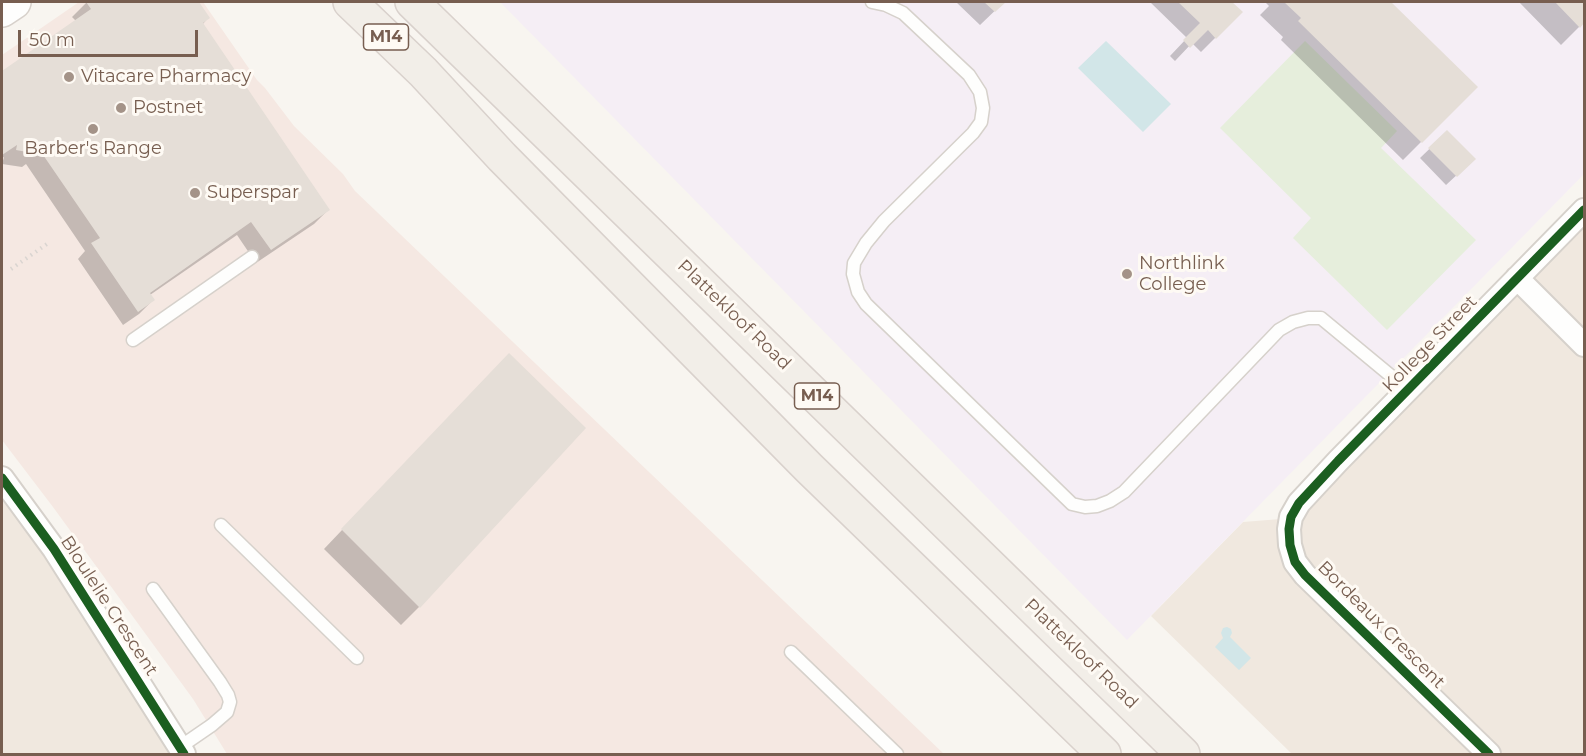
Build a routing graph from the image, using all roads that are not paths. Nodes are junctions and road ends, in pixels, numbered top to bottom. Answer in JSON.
{"nodes":[{"id":1,"x":14,"y":2,"type":"edge"},
{"id":2,"x":350,"y":2,"type":"edge"},
{"id":3,"x":412,"y":2,"type":"edge"},
{"id":4,"x":872,"y":2,"type":"edge"},
{"id":5,"x":2,"y":10,"type":"edge"},
{"id":6,"x":1584,"y":210,"type":"edge"},
{"id":7,"x":252,"y":257,"type":"dead end"},
{"id":8,"x":1517,"y":278,"type":"junction"},
{"id":9,"x":133,"y":340,"type":"dead end"},
{"id":10,"x":1584,"y":345,"type":"edge"},
{"id":11,"x":1408,"y":390,"type":"junction"},
{"id":12,"x":2,"y":478,"type":"edge"},
{"id":13,"x":1299,"y":503,"type":"joint"},
{"id":14,"x":221,"y":525,"type":"dead end"},
{"id":15,"x":153,"y":589,"type":"dead end"},
{"id":16,"x":791,"y":652,"type":"dead end"},
{"id":17,"x":357,"y":657,"type":"dead end"},
{"id":18,"x":182,"y":751,"type":"edge"},
{"id":19,"x":897,"y":754,"type":"edge"},
{"id":20,"x":1104,"y":754,"type":"edge"},
{"id":21,"x":1184,"y":754,"type":"edge"},
{"id":22,"x":1489,"y":754,"type":"edge"}],
"edges":[{"from":1,"to":5,"type":"street"},
{"from":2,"to":20,"type":"main road","number":"M14"},
{"from":3,"to":21,"type":"main road","name":"Plattekloof Road","number":"M14"},
{"from":4,"to":11,"type":"lane"},
{"from":6,"to":8,"type":"street","name":"Kollege Street"},
{"from":7,"to":9,"type":"lane"},
{"from":8,"to":10,"type":"street"},
{"from":8,"to":11,"type":"street","name":"Kollege Street"},
{"from":11,"to":13,"type":"street","name":"Kollege Street"},
{"from":12,"to":18,"type":"street","name":"Bloulelie Crescent"},
{"from":13,"to":22,"type":"street","name":"Bordeaux Crescent"},
{"from":14,"to":17,"type":"lane"},
{"from":15,"to":18,"type":"lane"},
{"from":16,"to":19,"type":"lane"}]}
